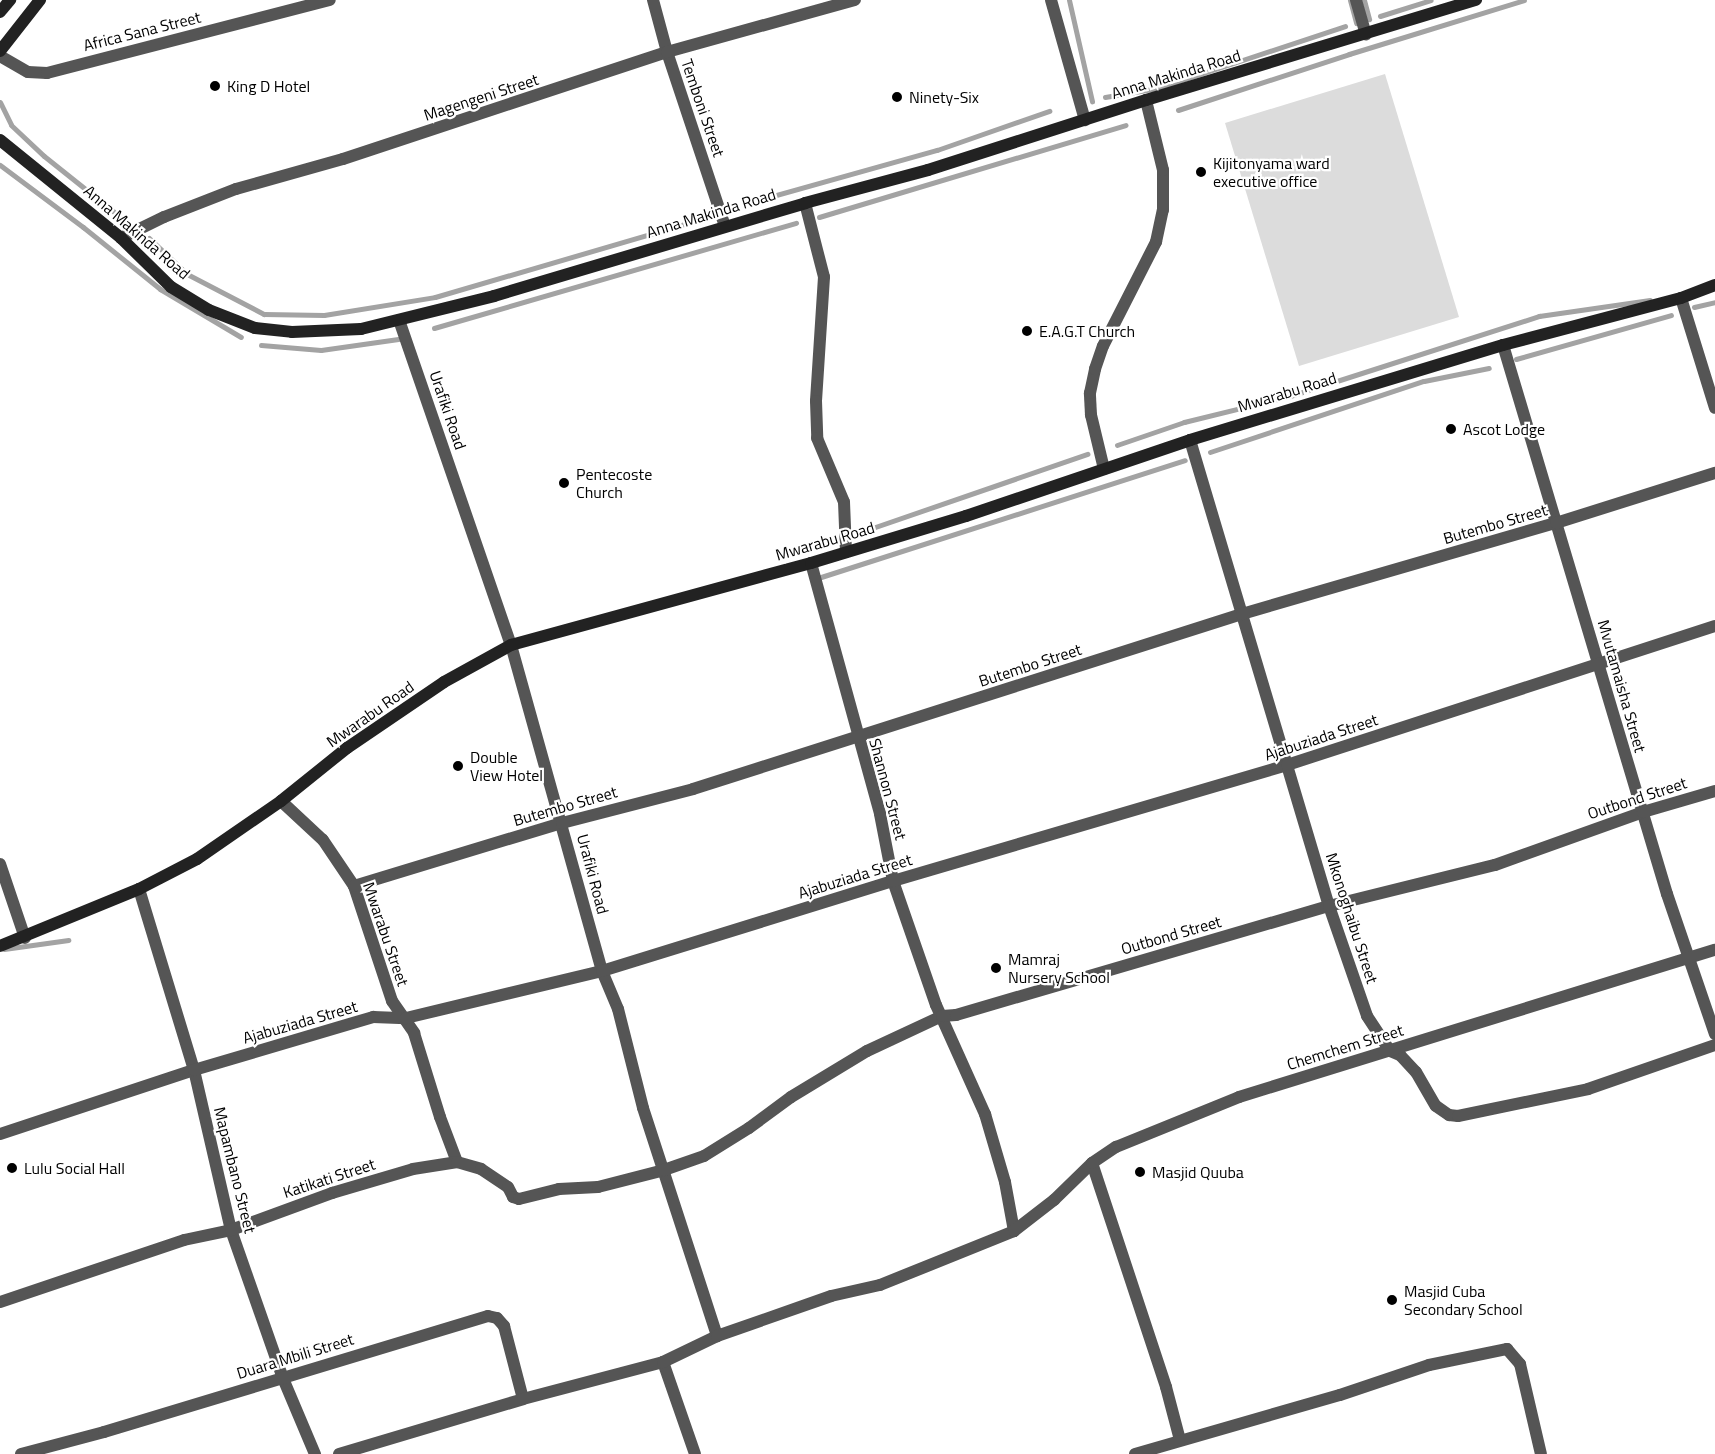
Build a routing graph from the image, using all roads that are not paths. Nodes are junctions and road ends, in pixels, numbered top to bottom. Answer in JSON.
{"nodes":[{"id":1,"x":10,"y":0,"type":"edge"},
{"id":2,"x":40,"y":0,"type":"edge"},
{"id":3,"x":330,"y":0,"type":"edge"},
{"id":4,"x":653,"y":0,"type":"edge"},
{"id":5,"x":855,"y":0,"type":"edge"},
{"id":6,"x":1051,"y":0,"type":"edge"},
{"id":7,"x":1356,"y":0,"type":"edge"},
{"id":8,"x":1476,"y":0,"type":"edge"},
{"id":9,"x":0,"y":12,"type":"edge"},
{"id":10,"x":1366,"y":35,"type":"junction"},
{"id":11,"x":0,"y":51,"type":"edge"},
{"id":12,"x":667,"y":52,"type":"junction"},
{"id":13,"x":0,"y":56,"type":"edge"},
{"id":14,"x":1146,"y":100,"type":"junction"},
{"id":15,"x":1085,"y":120,"type":"junction"},
{"id":16,"x":0,"y":140,"type":"edge"},
{"id":17,"x":805,"y":202,"type":"junction"},
{"id":18,"x":725,"y":226,"type":"junction"},
{"id":19,"x":121,"y":238,"type":"junction"},
{"id":20,"x":1715,"y":285,"type":"edge"},
{"id":21,"x":1681,"y":298,"type":"junction"},
{"id":22,"x":399,"y":320,"type":"junction"},
{"id":23,"x":1503,"y":345,"type":"junction"},
{"id":24,"x":1715,"y":408,"type":"edge"},
{"id":25,"x":1190,"y":440,"type":"junction"},
{"id":26,"x":1104,"y":469,"type":"junction"},
{"id":27,"x":1715,"y":473,"type":"edge"},
{"id":28,"x":1556,"y":523,"type":"junction"},
{"id":29,"x":846,"y":552,"type":"junction"},
{"id":30,"x":811,"y":563,"type":"junction"},
{"id":31,"x":1242,"y":614,"type":"junction"},
{"id":32,"x":1715,"y":626,"type":"edge"},
{"id":33,"x":511,"y":645,"type":"junction"},
{"id":34,"x":1599,"y":665,"type":"junction"},
{"id":35,"x":857,"y":738,"type":"junction"},
{"id":36,"x":1287,"y":765,"type":"junction"},
{"id":37,"x":1715,"y":791,"type":"edge"},
{"id":38,"x":280,"y":801,"type":"junction"},
{"id":39,"x":1643,"y":812,"type":"junction"},
{"id":40,"x":562,"y":823,"type":"junction"},
{"id":41,"x":0,"y":864,"type":"edge"},
{"id":42,"x":893,"y":881,"type":"junction"},
{"id":43,"x":354,"y":886,"type":"junction"},
{"id":44,"x":139,"y":889,"type":"junction"},
{"id":45,"x":1329,"y":906,"type":"junction"},
{"id":46,"x":25,"y":938,"type":"junction"},
{"id":47,"x":0,"y":946,"type":"edge"},
{"id":48,"x":1715,"y":950,"type":"edge"},
{"id":49,"x":1690,"y":958,"type":"junction"},
{"id":50,"x":603,"y":971,"type":"junction"},
{"id":51,"x":942,"y":1016,"type":"junction"},
{"id":52,"x":406,"y":1018,"type":"junction"},
{"id":53,"x":1715,"y":1034,"type":"edge"},
{"id":54,"x":1715,"y":1045,"type":"edge"},
{"id":55,"x":1390,"y":1051,"type":"junction"},
{"id":56,"x":194,"y":1070,"type":"junction"},
{"id":57,"x":0,"y":1134,"type":"edge"},
{"id":58,"x":458,"y":1162,"type":"junction"},
{"id":59,"x":1092,"y":1163,"type":"junction"},
{"id":60,"x":664,"y":1170,"type":"junction"},
{"id":61,"x":231,"y":1230,"type":"junction"},
{"id":62,"x":1014,"y":1232,"type":"junction"},
{"id":63,"x":0,"y":1302,"type":"edge"},
{"id":64,"x":717,"y":1336,"type":"junction"},
{"id":65,"x":663,"y":1362,"type":"junction"},
{"id":66,"x":282,"y":1376,"type":"junction"},
{"id":67,"x":523,"y":1399,"type":"junction"},
{"id":68,"x":1180,"y":1440,"type":"junction"},
{"id":69,"x":21,"y":1454,"type":"edge"},
{"id":70,"x":315,"y":1454,"type":"edge"},
{"id":71,"x":339,"y":1454,"type":"edge"},
{"id":72,"x":695,"y":1454,"type":"edge"},
{"id":73,"x":1134,"y":1454,"type":"edge"},
{"id":74,"x":1541,"y":1454,"type":"edge"}],
"edges":[{"from":1,"to":9,"type":"street"},
{"from":2,"to":11,"type":"street"},
{"from":3,"to":13,"type":"street","name":"Africa Sana Street"},
{"from":4,"to":12,"type":"street","name":"Temboni Street"},
{"from":5,"to":12,"type":"street","name":"Magengeni Street"},
{"from":6,"to":15,"type":"street"},
{"from":7,"to":10,"type":"street"},
{"from":8,"to":10,"type":"street","name":"Anna Makinda Road"},
{"from":10,"to":14,"type":"street","name":"Anna Makinda Road"},
{"from":12,"to":18,"type":"street","name":"Temboni Street"},
{"from":12,"to":19,"type":"street","name":"Magengeni Street"},
{"from":14,"to":15,"type":"street","name":"Anna Makinda Road"},
{"from":14,"to":26,"type":"street"},
{"from":15,"to":17,"type":"street","name":"Anna Makinda Road"},
{"from":16,"to":19,"type":"street","name":"Anna Makinda Road"},
{"from":17,"to":18,"type":"street","name":"Anna Makinda Road"},
{"from":17,"to":29,"type":"street"},
{"from":18,"to":22,"type":"street","name":"Anna Makinda Road"},
{"from":19,"to":22,"type":"street","name":"Anna Makinda Road"},
{"from":20,"to":21,"type":"street","name":"Mwarabu Road"},
{"from":21,"to":23,"type":"street","name":"Mwarabu Road"},
{"from":21,"to":24,"type":"street"},
{"from":22,"to":33,"type":"street","name":"Urafiki Road"},
{"from":23,"to":25,"type":"street","name":"Mwarabu Road"},
{"from":23,"to":28,"type":"street","name":"Mvutamaisha Street"},
{"from":25,"to":26,"type":"street","name":"Mwarabu Road"},
{"from":25,"to":31,"type":"street","name":"Mkonoghaibu Street"},
{"from":26,"to":29,"type":"street","name":"Mwarabu Road"},
{"from":27,"to":28,"type":"street","name":"Butembo Street"},
{"from":28,"to":31,"type":"street","name":"Butembo Street"},
{"from":28,"to":34,"type":"street","name":"Mvutamaisha Street"},
{"from":29,"to":30,"type":"street","name":"Mwarabu Road"},
{"from":30,"to":33,"type":"street","name":"Mwarabu Road"},
{"from":30,"to":35,"type":"street","name":"Shannon Street"},
{"from":31,"to":35,"type":"street","name":"Butembo Street"},
{"from":31,"to":36,"type":"street","name":"Mkonoghaibu Street"},
{"from":32,"to":34,"type":"street","name":"Ajabuziada Street"},
{"from":33,"to":38,"type":"street","name":"Mwarabu Road"},
{"from":33,"to":40,"type":"street","name":"Urafiki Road"},
{"from":34,"to":36,"type":"street","name":"Ajabuziada Street"},
{"from":34,"to":39,"type":"street","name":"Mvutamaisha Street"},
{"from":35,"to":40,"type":"street","name":"Butembo Street"},
{"from":35,"to":42,"type":"street","name":"Shannon Street"},
{"from":36,"to":42,"type":"street","name":"Ajabuziada Street"},
{"from":36,"to":45,"type":"street","name":"Mkonoghaibu Street"},
{"from":37,"to":39,"type":"street","name":"Outbond Street"},
{"from":38,"to":43,"type":"street","name":"Mwarabu Street"},
{"from":38,"to":44,"type":"street","name":"Mwarabu Road"},
{"from":39,"to":45,"type":"street","name":"Outbond Street"},
{"from":39,"to":49,"type":"street","name":"Mvutamaisha Street"},
{"from":40,"to":43,"type":"street","name":"Butembo Street"},
{"from":40,"to":50,"type":"street","name":"Urafiki Road"},
{"from":41,"to":46,"type":"street"},
{"from":42,"to":50,"type":"street","name":"Ajabuziada Street"},
{"from":42,"to":51,"type":"street","name":"Shannon Street"},
{"from":43,"to":52,"type":"street","name":"Mwarabu Street"},
{"from":44,"to":46,"type":"street","name":"Mwarabu Road"},
{"from":44,"to":56,"type":"street","name":"Mapambano Street"},
{"from":45,"to":51,"type":"street","name":"Outbond Street"},
{"from":45,"to":55,"type":"street","name":"Mkonoghaibu Street"},
{"from":46,"to":47,"type":"street","name":"Mwarabu Road"},
{"from":48,"to":49,"type":"street","name":"Chemchem Street"},
{"from":49,"to":53,"type":"street","name":"Mvutamaisha Street"},
{"from":49,"to":55,"type":"street","name":"Chemchem Street"},
{"from":50,"to":52,"type":"street","name":"Ajabuziada Street"},
{"from":50,"to":60,"type":"street","name":"Urafiki Road"},
{"from":51,"to":60,"type":"street","name":"Outbond Street"},
{"from":51,"to":62,"type":"street","name":"Shannon Street"},
{"from":52,"to":56,"type":"street","name":"Ajabuziada Street"},
{"from":52,"to":58,"type":"street","name":"Mwarabu Street"},
{"from":54,"to":55,"type":"street","name":"Mkonoghaibu Street"},
{"from":55,"to":59,"type":"street","name":"Chemchem Street"},
{"from":56,"to":57,"type":"street","name":"Ajabuziada Street"},
{"from":56,"to":61,"type":"street","name":"Mapambano Street"},
{"from":58,"to":60,"type":"street","name":"Katikati Street"},
{"from":58,"to":61,"type":"street","name":"Katikati Street"},
{"from":59,"to":62,"type":"street","name":"Chemchem Street"},
{"from":59,"to":68,"type":"street"},
{"from":60,"to":64,"type":"street","name":"Urafiki Road"},
{"from":61,"to":63,"type":"street","name":"Katikati Street"},
{"from":61,"to":66,"type":"street","name":"Mapambano Street"},
{"from":62,"to":64,"type":"street","name":"Chemchem Street"},
{"from":64,"to":65,"type":"street","name":"Chemchem Street"},
{"from":65,"to":67,"type":"street","name":"Chemchem Street"},
{"from":65,"to":72,"type":"street"},
{"from":66,"to":67,"type":"street","name":"Duara Mbili Street"},
{"from":66,"to":69,"type":"street","name":"Duara Mbili Street"},
{"from":66,"to":70,"type":"street","name":"Mapambano Street"},
{"from":67,"to":71,"type":"street","name":"Chemchem Street"},
{"from":68,"to":73,"type":"street"},
{"from":68,"to":74,"type":"street"}]}
